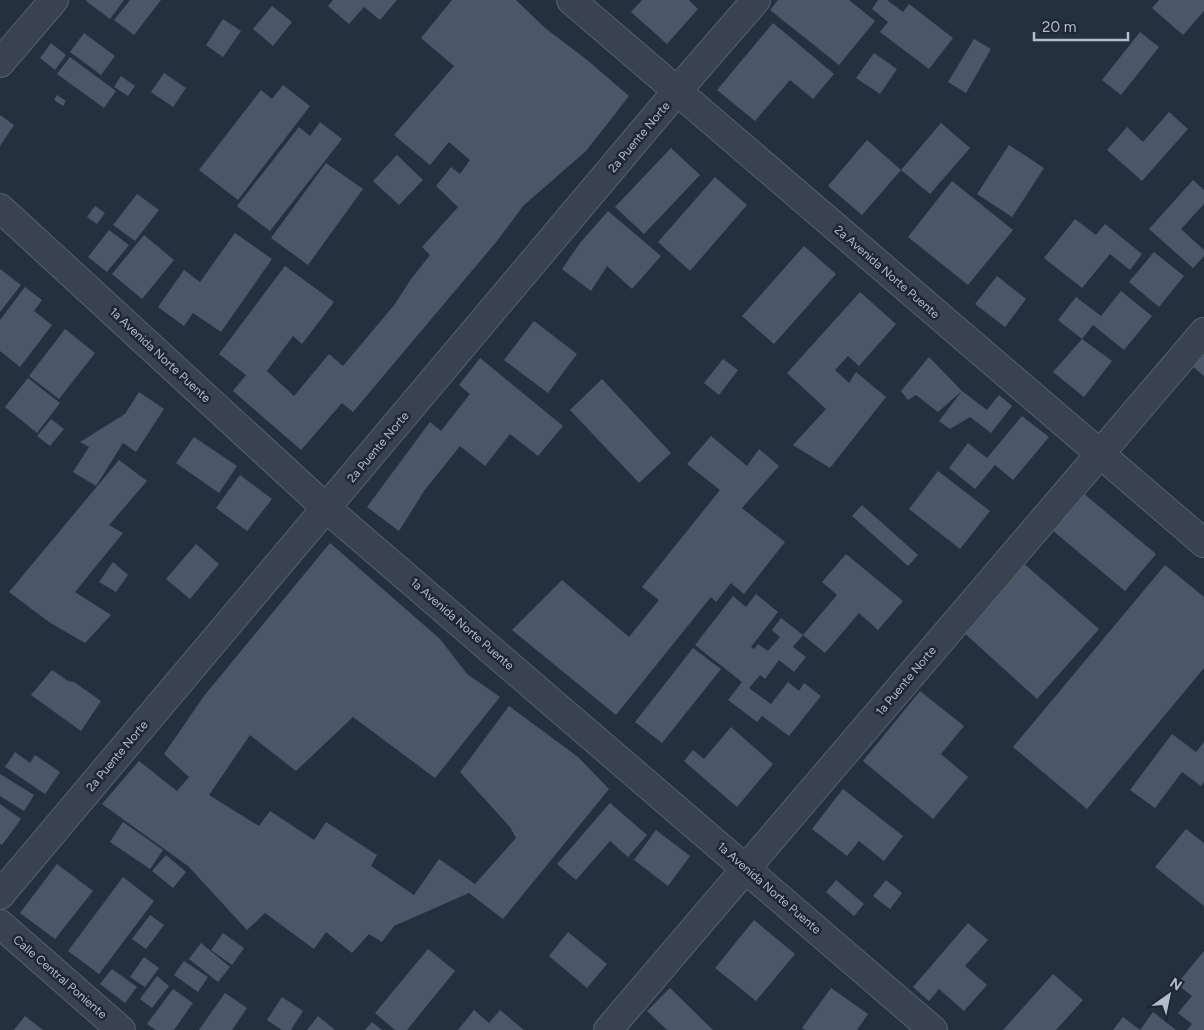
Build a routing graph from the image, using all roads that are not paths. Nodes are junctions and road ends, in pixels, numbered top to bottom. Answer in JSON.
{"nodes":[{"id":1,"x":54,"y":0,"type":"edge"},
{"id":2,"x":570,"y":0,"type":"edge"},
{"id":3,"x":756,"y":0,"type":"edge"},
{"id":4,"x":0,"y":63,"type":"edge"},
{"id":5,"x":677,"y":91,"type":"junction"},
{"id":6,"x":0,"y":208,"type":"edge"},
{"id":7,"x":1204,"y":332,"type":"edge"},
{"id":8,"x":1100,"y":454,"type":"junction"},
{"id":9,"x":326,"y":508,"type":"junction"},
{"id":10,"x":1204,"y":543,"type":"edge"},
{"id":11,"x":746,"y":868,"type":"junction"},
{"id":12,"x":0,"y":894,"type":"edge"},
{"id":13,"x":0,"y":924,"type":"edge"},
{"id":14,"x":121,"y":1030,"type":"edge"},
{"id":15,"x":608,"y":1030,"type":"edge"},
{"id":16,"x":934,"y":1030,"type":"edge"}],
"edges":[{"from":1,"to":4,"type":"street"},
{"from":2,"to":5,"type":"street","name":"2a Avenida Norte Puente"},
{"from":3,"to":5,"type":"street","name":"2a Puente Norte"},
{"from":5,"to":8,"type":"street","name":"2a Avenida Norte Puente"},
{"from":5,"to":9,"type":"street","name":"2a Puente Norte"},
{"from":6,"to":9,"type":"street","name":"1a Avenida Norte Puente"},
{"from":7,"to":8,"type":"street","name":"1a Puente Norte"},
{"from":8,"to":10,"type":"street","name":"2a Avenida Norte Puente"},
{"from":8,"to":11,"type":"street","name":"1a Puente Norte"},
{"from":9,"to":11,"type":"street","name":"1a Avenida Norte Puente"},
{"from":9,"to":12,"type":"street","name":"2a Puente Norte"},
{"from":11,"to":15,"type":"street","name":"1a Puente Norte"},
{"from":11,"to":16,"type":"street","name":"1a Avenida Norte Puente"},
{"from":13,"to":14,"type":"street","name":"Calle Central Poniente"}]}
